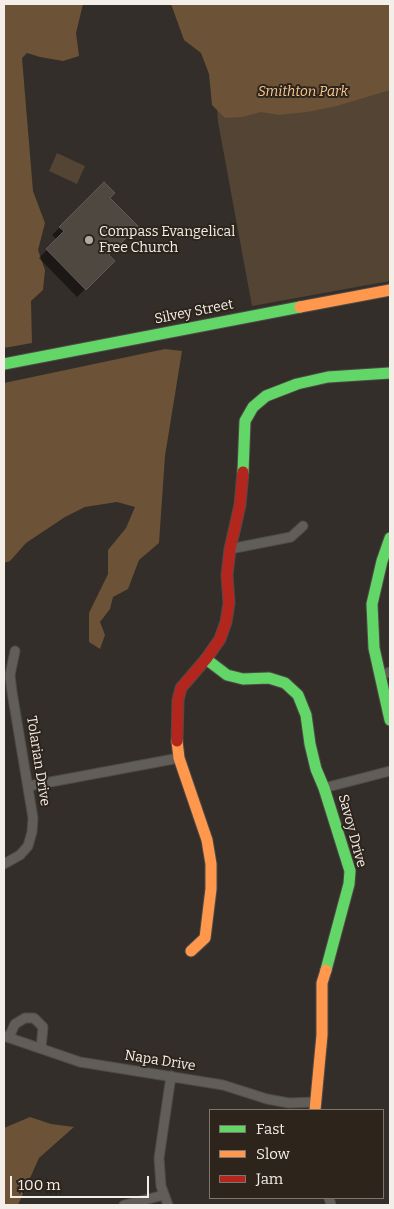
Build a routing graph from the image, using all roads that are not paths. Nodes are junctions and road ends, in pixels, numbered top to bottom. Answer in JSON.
{"nodes":[{"id":1,"x":390,"y":290,"type":"edge"},
{"id":2,"x":4,"y":364,"type":"edge"},
{"id":3,"x":390,"y":373,"type":"edge"},
{"id":4,"x":303,"y":526,"type":"dead end"},
{"id":5,"x":390,"y":538,"type":"edge"},
{"id":6,"x":230,"y":549,"type":"junction"},
{"id":7,"x":15,"y":651,"type":"dead end"},
{"id":8,"x":206,"y":659,"type":"junction"},
{"id":9,"x":385,"y":673,"type":"edge"},
{"id":10,"x":390,"y":720,"type":"edge"},
{"id":11,"x":180,"y":758,"type":"junction"},
{"id":12,"x":390,"y":771,"type":"edge"},
{"id":13,"x":29,"y":786,"type":"junction"},
{"id":14,"x":324,"y":788,"type":"junction"},
{"id":15,"x":4,"y":864,"type":"edge"},
{"id":16,"x":191,"y":951,"type":"dead end"},
{"id":17,"x":6,"y":1036,"type":"edge"},
{"id":18,"x":41,"y":1048,"type":"junction"},
{"id":19,"x":171,"y":1076,"type":"junction"},
{"id":20,"x":315,"y":1106,"type":"edge"},
{"id":21,"x":164,"y":1195,"type":"junction"},
{"id":22,"x":124,"y":1205,"type":"edge"},
{"id":23,"x":168,"y":1205,"type":"edge"}],
"edges":[{"from":1,"to":2,"type":"street","name":"Silvey Street"},
{"from":3,"to":6,"type":"street"},
{"from":4,"to":6,"type":"street"},
{"from":5,"to":9,"type":"street"},
{"from":6,"to":8,"type":"street"},
{"from":7,"to":13,"type":"street","name":"Tolarian Drive"},
{"from":8,"to":11,"type":"street"},
{"from":8,"to":14,"type":"street","name":"Savoy Drive"},
{"from":9,"to":10,"type":"street"},
{"from":11,"to":13,"type":"street"},
{"from":11,"to":16,"type":"street"},
{"from":12,"to":14,"type":"street"},
{"from":13,"to":15,"type":"street","name":"Tolarian Drive"},
{"from":14,"to":20,"type":"street","name":"Savoy Drive"},
{"from":17,"to":18,"type":"street","name":"Napa Drive"},
{"from":17,"to":18,"type":"street"},
{"from":18,"to":19,"type":"street","name":"Napa Drive"},
{"from":19,"to":20,"type":"street","name":"Napa Drive"},
{"from":19,"to":21,"type":"street"},
{"from":21,"to":22,"type":"street"},
{"from":21,"to":23,"type":"street"}]}
